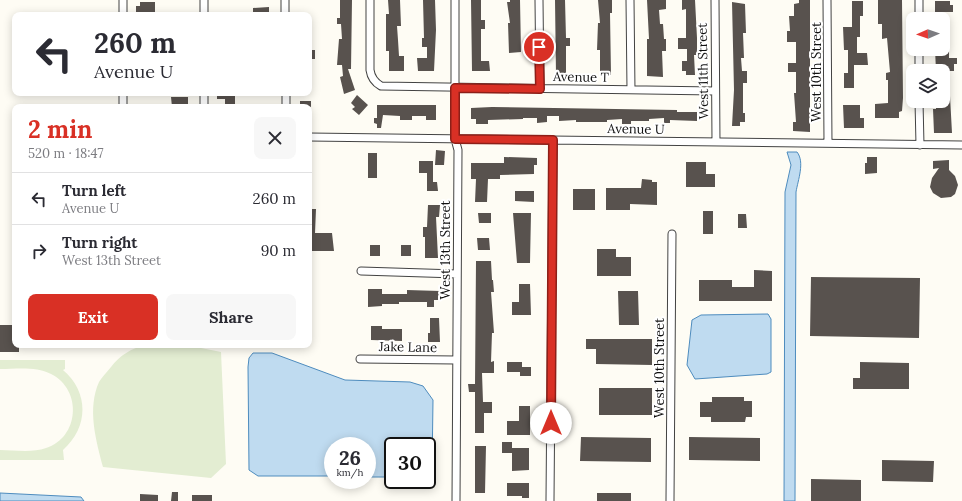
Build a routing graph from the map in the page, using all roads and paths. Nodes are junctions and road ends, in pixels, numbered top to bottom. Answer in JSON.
{"nodes":[{"id":1,"x":123,"y":0,"type":"edge"},
{"id":2,"x":204,"y":0,"type":"edge"},
{"id":3,"x":285,"y":0,"type":"edge"},
{"id":4,"x":370,"y":0,"type":"edge"},
{"id":5,"x":455,"y":0,"type":"edge"},
{"id":6,"x":539,"y":0,"type":"edge"},
{"id":7,"x":630,"y":0,"type":"edge"},
{"id":8,"x":715,"y":0,"type":"edge"},
{"id":9,"x":828,"y":0,"type":"edge"},
{"id":10,"x":919,"y":0,"type":"edge"},
{"id":11,"x":123,"y":12,"type":"edge"},
{"id":12,"x":204,"y":12,"type":"edge"},
{"id":13,"x":285,"y":12,"type":"edge"},
{"id":14,"x":919,"y":12,"type":"edge"},
{"id":15,"x":455,"y":88,"type":"junction"},
{"id":16,"x":540,"y":89,"type":"junction"},
{"id":17,"x":631,"y":90,"type":"junction"},
{"id":18,"x":715,"y":91,"type":"junction"},
{"id":19,"x":919,"y":108,"type":"edge"},
{"id":20,"x":312,"y":137,"type":"edge"},
{"id":21,"x":455,"y":139,"type":"junction"},
{"id":22,"x":553,"y":140,"type":"junction"},
{"id":23,"x":716,"y":142,"type":"junction"},
{"id":24,"x":828,"y":143,"type":"junction"},
{"id":25,"x":920,"y":144,"type":"junction"},
{"id":26,"x":962,"y":145,"type":"edge"},
{"id":27,"x":672,"y":234,"type":"dead end"},
{"id":28,"x":360,"y":271,"type":"dead end"},
{"id":29,"x":457,"y":274,"type":"junction"},
{"id":30,"x":360,"y":359,"type":"dead end"},
{"id":31,"x":456,"y":360,"type":"junction"},
{"id":32,"x":456,"y":501,"type":"edge"},
{"id":33,"x":550,"y":501,"type":"edge"},
{"id":34,"x":670,"y":501,"type":"edge"}],
"edges":[{"from":1,"to":11,"type":"street"},
{"from":2,"to":12,"type":"street"},
{"from":3,"to":13,"type":"street"},
{"from":4,"to":15,"type":"street","name":"Avenue T"},
{"from":5,"to":15,"type":"street","name":"West 13th Street"},
{"from":6,"to":16,"type":"street"},
{"from":7,"to":17,"type":"street"},
{"from":8,"to":18,"type":"street","name":"West 11th Street"},
{"from":9,"to":24,"type":"street","name":"West 10th Street"},
{"from":10,"to":14,"type":"street"},
{"from":15,"to":16,"type":"street","name":"Avenue T"},
{"from":15,"to":21,"type":"street","name":"West 13th Street"},
{"from":16,"to":17,"type":"street","name":"Avenue T"},
{"from":17,"to":18,"type":"street","name":"Avenue T"},
{"from":18,"to":23,"type":"street","name":"West 11th Street"},
{"from":19,"to":25,"type":"street"},
{"from":20,"to":21,"type":"street","name":"Avenue U"},
{"from":21,"to":22,"type":"street","name":"Avenue U"},
{"from":21,"to":29,"type":"street","name":"West 13th Street"},
{"from":22,"to":23,"type":"street","name":"Avenue U"},
{"from":22,"to":33,"type":"street"},
{"from":23,"to":24,"type":"street","name":"Avenue U"},
{"from":24,"to":25,"type":"street","name":"Avenue U"},
{"from":25,"to":26,"type":"street","name":"Avenue U"},
{"from":27,"to":34,"type":"street","name":"West 10th Street"},
{"from":28,"to":29,"type":"street"},
{"from":29,"to":31,"type":"street","name":"West 13th Street"},
{"from":30,"to":31,"type":"street","name":"Jake Lane"},
{"from":31,"to":32,"type":"street","name":"West 13th Street"}]}
